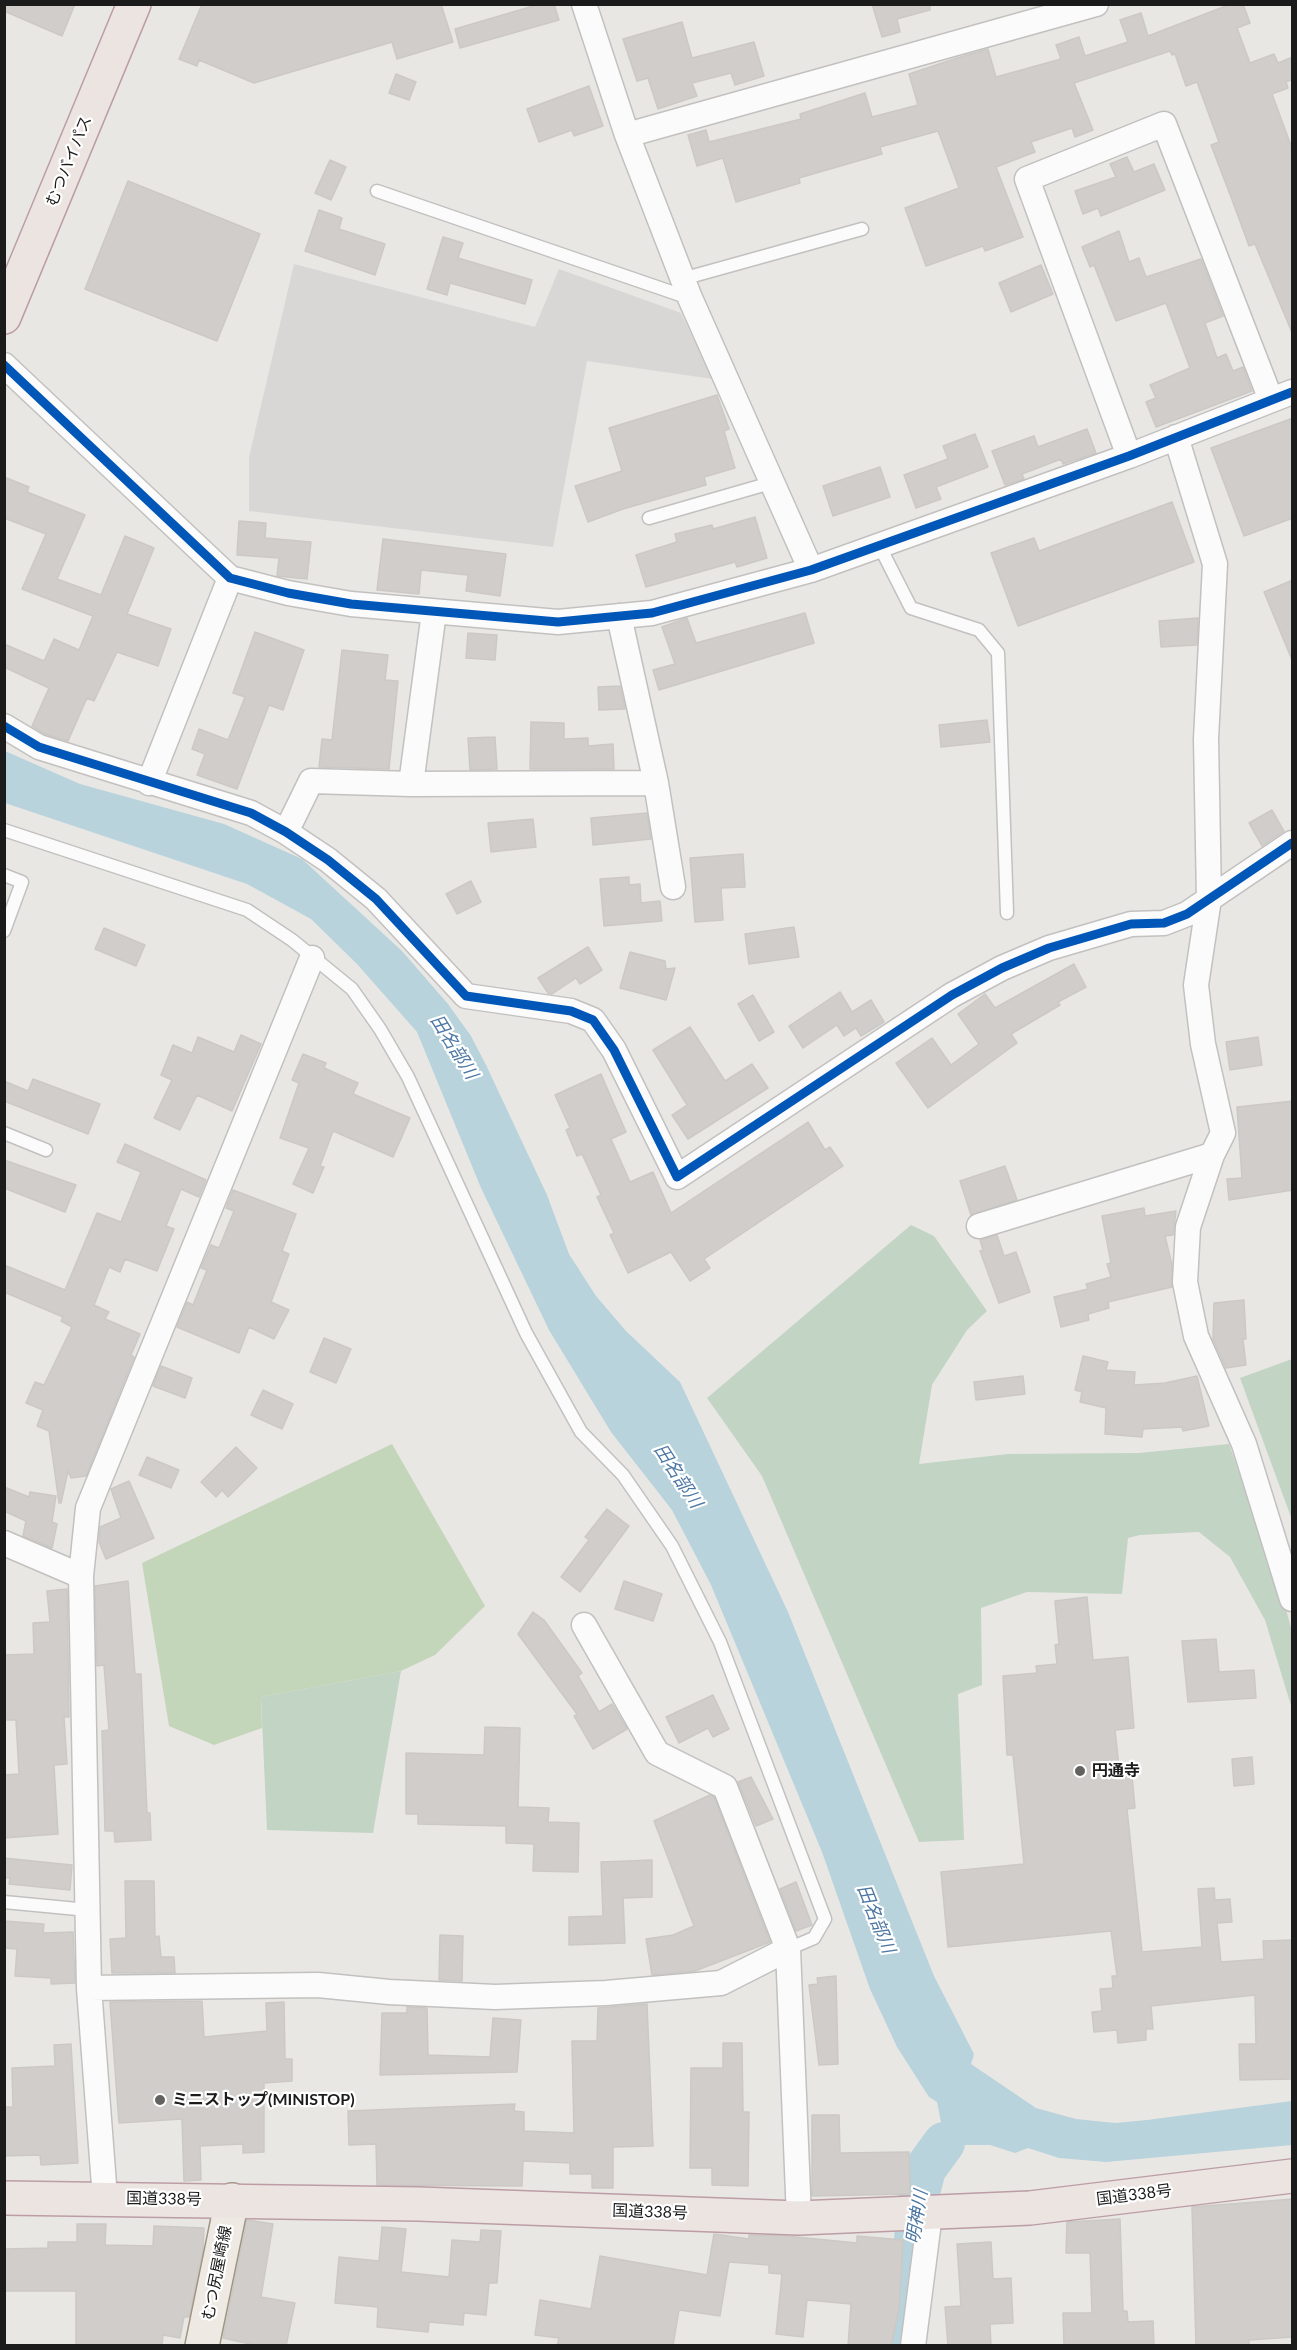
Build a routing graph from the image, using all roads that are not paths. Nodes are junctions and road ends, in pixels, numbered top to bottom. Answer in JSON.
{"nodes":[{"id":1,"x":134,"y":4,"type":"edge"},
{"id":2,"x":584,"y":4,"type":"edge"},
{"id":3,"x":1096,"y":4,"type":"edge"},
{"id":4,"x":627,"y":135,"type":"junction"},
{"id":5,"x":377,"y":191,"type":"dead end"},
{"id":6,"x":862,"y":229,"type":"dead end"},
{"id":7,"x":686,"y":289,"type":"junction"},
{"id":8,"x":4,"y":316,"type":"edge"},
{"id":9,"x":4,"y":365,"type":"edge"},
{"id":10,"x":1282,"y":396,"type":"edge"},
{"id":11,"x":1176,"y":437,"type":"junction"},
{"id":12,"x":1129,"y":456,"type":"junction"},
{"id":13,"x":774,"y":482,"type":"junction"},
{"id":14,"x":649,"y":518,"type":"dead end"},
{"id":15,"x":880,"y":546,"type":"junction"},
{"id":16,"x":811,"y":570,"type":"junction"},
{"id":17,"x":230,"y":578,"type":"junction"},
{"id":18,"x":434,"y":612,"type":"junction"},
{"id":19,"x":619,"y":615,"type":"junction"},
{"id":20,"x":4,"y":726,"type":"edge"},
{"id":21,"x":149,"y":783,"type":"junction"},
{"id":22,"x":656,"y":783,"type":"junction"},
{"id":23,"x":411,"y":784,"type":"junction"},
{"id":24,"x":4,"y":830,"type":"edge"},
{"id":25,"x":286,"y":832,"type":"junction"},
{"id":26,"x":1293,"y":843,"type":"edge"},
{"id":27,"x":4,"y":875,"type":"edge"},
{"id":28,"x":673,"y":887,"type":"dead end"},
{"id":29,"x":1209,"y":899,"type":"junction"},
{"id":30,"x":1007,"y":913,"type":"dead end"},
{"id":31,"x":4,"y":932,"type":"edge"},
{"id":32,"x":312,"y":958,"type":"junction"},
{"id":33,"x":4,"y":1133,"type":"edge"},
{"id":34,"x":46,"y":1150,"type":"dead end"},
{"id":35,"x":1212,"y":1155,"type":"junction"},
{"id":36,"x":979,"y":1226,"type":"dead end"},
{"id":37,"x":4,"y":1543,"type":"edge"},
{"id":38,"x":81,"y":1576,"type":"junction"},
{"id":39,"x":1293,"y":1599,"type":"edge"},
{"id":40,"x":584,"y":1625,"type":"dead end"},
{"id":41,"x":4,"y":1902,"type":"edge"},
{"id":42,"x":88,"y":1910,"type":"junction"},
{"id":43,"x":788,"y":1949,"type":"junction"},
{"id":44,"x":89,"y":1988,"type":"junction"},
{"id":45,"x":1293,"y":2176,"type":"edge"},
{"id":46,"x":4,"y":2198,"type":"edge"},
{"id":47,"x":105,"y":2198,"type":"junction"},
{"id":48,"x":232,"y":2200,"type":"junction"},
{"id":49,"x":920,"y":2214,"type":"junction"},
{"id":50,"x":799,"y":2218,"type":"junction"},
{"id":51,"x":202,"y":2346,"type":"edge"},
{"id":52,"x":913,"y":2346,"type":"edge"}],
"edges":[{"from":1,"to":8,"type":"highway","name":"むつバイパス"},
{"from":2,"to":4,"type":"street"},
{"from":3,"to":4,"type":"street"},
{"from":4,"to":7,"type":"street"},
{"from":5,"to":7,"type":"lane"},
{"from":6,"to":7,"type":"lane"},
{"from":7,"to":13,"type":"street"},
{"from":9,"to":17,"type":"street"},
{"from":10,"to":11,"type":"street"},
{"from":10,"to":12,"type":"street"},
{"from":11,"to":12,"type":"street"},
{"from":11,"to":29,"type":"street"},
{"from":12,"to":15,"type":"street"},
{"from":13,"to":14,"type":"lane"},
{"from":13,"to":16,"type":"street"},
{"from":15,"to":16,"type":"street"},
{"from":15,"to":30,"type":"lane"},
{"from":16,"to":19,"type":"street"},
{"from":17,"to":18,"type":"street"},
{"from":17,"to":21,"type":"street"},
{"from":18,"to":19,"type":"street"},
{"from":18,"to":23,"type":"street"},
{"from":19,"to":22,"type":"street"},
{"from":20,"to":21,"type":"street"},
{"from":21,"to":25,"type":"street"},
{"from":22,"to":23,"type":"street"},
{"from":22,"to":28,"type":"street"},
{"from":23,"to":25,"type":"street"},
{"from":24,"to":32,"type":"lane"},
{"from":25,"to":29,"type":"street"},
{"from":26,"to":29,"type":"street"},
{"from":27,"to":31,"type":"lane"},
{"from":29,"to":35,"type":"street"},
{"from":32,"to":38,"type":"street"},
{"from":32,"to":43,"type":"lane"},
{"from":33,"to":34,"type":"lane"},
{"from":35,"to":36,"type":"street"},
{"from":35,"to":39,"type":"street"},
{"from":37,"to":38,"type":"street"},
{"from":38,"to":42,"type":"street"},
{"from":40,"to":43,"type":"street"},
{"from":41,"to":42,"type":"lane"},
{"from":42,"to":44,"type":"street"},
{"from":43,"to":44,"type":"street"},
{"from":43,"to":50,"type":"street"},
{"from":44,"to":47,"type":"street"},
{"from":45,"to":49,"type":"highway","name":"国道338号"},
{"from":46,"to":47,"type":"highway","name":"国道338号"},
{"from":47,"to":48,"type":"highway","name":"国道338号"},
{"from":48,"to":50,"type":"highway","name":"国道338号"},
{"from":48,"to":51,"type":"main road","name":"むつ尻屋崎線"},
{"from":49,"to":50,"type":"highway","name":"国道338号"},
{"from":49,"to":52,"type":"street"}]}
